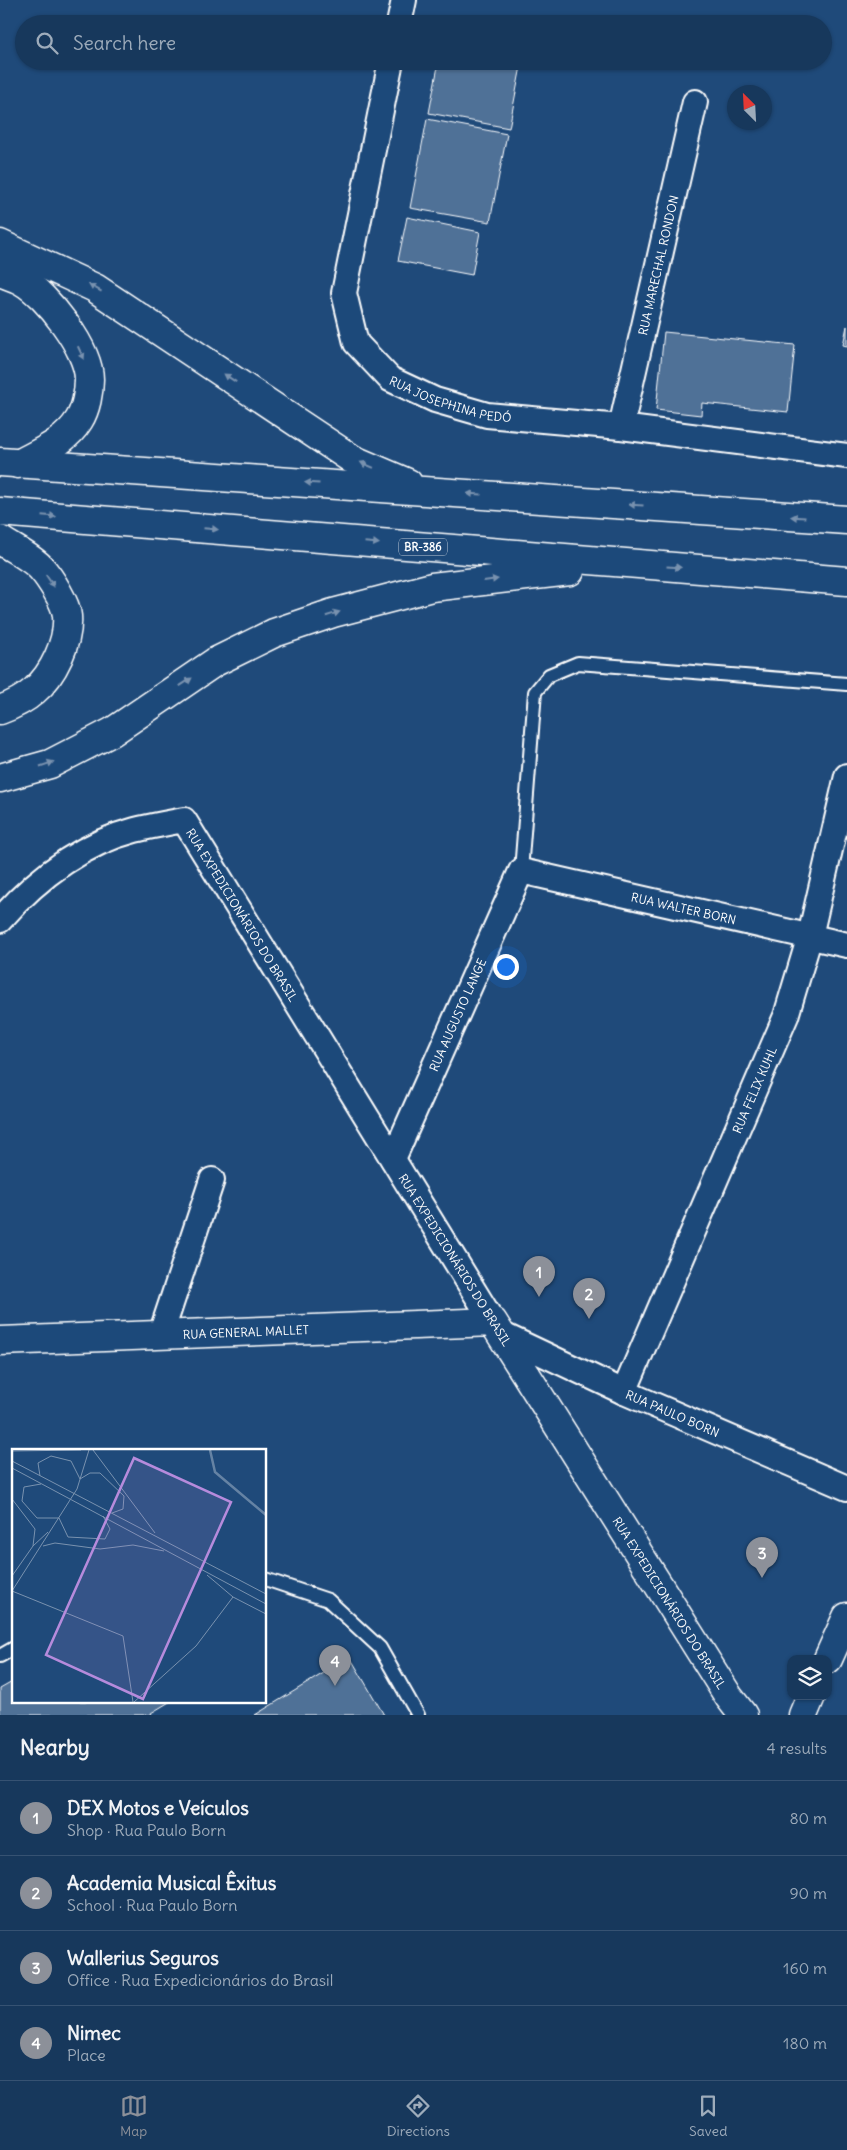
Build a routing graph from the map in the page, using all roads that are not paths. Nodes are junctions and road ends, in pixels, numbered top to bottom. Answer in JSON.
{"nodes":[{"id":1,"x":404,"y":0,"type":"edge"},
{"id":2,"x":401,"y":15,"type":"edge"},
{"id":3,"x":389,"y":70,"type":"edge"},
{"id":4,"x":695,"y":102,"type":"dead end"},
{"id":5,"x":0,"y":244,"type":"edge"},
{"id":6,"x":0,"y":272,"type":"edge"},
{"id":7,"x":621,"y":427,"type":"junction"},
{"id":8,"x":847,"y":456,"type":"edge"},
{"id":9,"x":9,"y":463,"type":"edge"},
{"id":10,"x":428,"y":491,"type":"junction"},
{"id":11,"x":0,"y":512,"type":"edge"},
{"id":12,"x":847,"y":520,"type":"edge"},
{"id":13,"x":0,"y":540,"type":"edge"},
{"id":14,"x":631,"y":564,"type":"junction"},
{"id":15,"x":780,"y":575,"type":"junction"},
{"id":16,"x":847,"y":581,"type":"edge"},
{"id":17,"x":847,"y":594,"type":"edge"},
{"id":18,"x":847,"y":684,"type":"edge"},
{"id":19,"x":0,"y":710,"type":"edge"},
{"id":20,"x":847,"y":776,"type":"edge"},
{"id":21,"x":0,"y":778,"type":"edge"},
{"id":22,"x":521,"y":871,"type":"junction"},
{"id":23,"x":0,"y":920,"type":"edge"},
{"id":24,"x":810,"y":936,"type":"junction"},
{"id":25,"x":847,"y":945,"type":"edge"},
{"id":26,"x":393,"y":1159,"type":"junction"},
{"id":27,"x":212,"y":1180,"type":"dead end"},
{"id":28,"x":497,"y":1328,"type":"junction"},
{"id":29,"x":161,"y":1334,"type":"junction"},
{"id":30,"x":0,"y":1341,"type":"edge"},
{"id":31,"x":624,"y":1392,"type":"junction"},
{"id":32,"x":847,"y":1488,"type":"edge"},
{"id":33,"x":266,"y":1579,"type":"edge"},
{"id":34,"x":847,"y":1617,"type":"edge"},
{"id":35,"x":12,"y":1649,"type":"edge"},
{"id":36,"x":830,"y":1655,"type":"edge"},
{"id":37,"x":0,"y":1656,"type":"edge"},
{"id":38,"x":809,"y":1700,"type":"edge"},
{"id":39,"x":736,"y":1709,"type":"edge"},
{"id":40,"x":418,"y":1715,"type":"edge"},
{"id":41,"x":803,"y":1715,"type":"edge"}],
"edges":[{"from":1,"to":2,"type":"street"},
{"from":3,"to":7,"type":"street","name":"RUA JOSEPHINA PEDÓ"},
{"from":4,"to":7,"type":"street","name":"RUA MARECHAL RONDON"},
{"from":10,"to":5,"type":"main road","one_way":true},
{"from":6,"to":9,"type":"main road","one_way":true},
{"from":7,"to":8,"type":"street","name":"RUA JOSEPHINA PEDÓ"},
{"from":10,"to":9,"type":"main road","one_way":true},
{"from":12,"to":10,"type":"main road","one_way":true},
{"from":11,"to":14,"type":"main road","number":"BR-386","one_way":true},
{"from":13,"to":19,"type":"main road","one_way":true},
{"from":14,"to":15,"type":"main road","number":"BR-386","one_way":true},
{"from":21,"to":14,"type":"main road","one_way":true},
{"from":15,"to":16,"type":"main road","number":"BR-386"},
{"from":15,"to":17,"type":"main road"},
{"from":18,"to":22,"type":"lane"},
{"from":20,"to":24,"type":"street","name":"RUA FELIX KUHL"},
{"from":22,"to":24,"type":"street","name":"RUA WALTER BORN"},
{"from":22,"to":26,"type":"street","name":"RUA AUGUSTO LANGE"},
{"from":23,"to":26,"type":"street","name":"RUA EXPEDICIONÁRIOS DO BRASIL"},
{"from":24,"to":25,"type":"street","name":"RUA WALTER BORN"},
{"from":24,"to":31,"type":"street","name":"RUA FELIX KUHL"},
{"from":26,"to":28,"type":"street","name":"RUA EXPEDICIONÁRIOS DO BRASIL"},
{"from":27,"to":29,"type":"street"},
{"from":28,"to":29,"type":"main road","name":"RUA GENERAL MALLET"},
{"from":28,"to":31,"type":"street","name":"RUA PAULO BORN"},
{"from":28,"to":39,"type":"main road","name":"RUA EXPEDICIONÁRIOS DO BRASIL"},
{"from":29,"to":30,"type":"main road","name":"RUA GENERAL MALLET"},
{"from":31,"to":32,"type":"street","name":"RUA PAULO BORN"},
{"from":33,"to":40,"type":"lane"},
{"from":34,"to":36,"type":"main road"},
{"from":35,"to":37,"type":"lane"},
{"from":38,"to":41,"type":"main road"}]}
